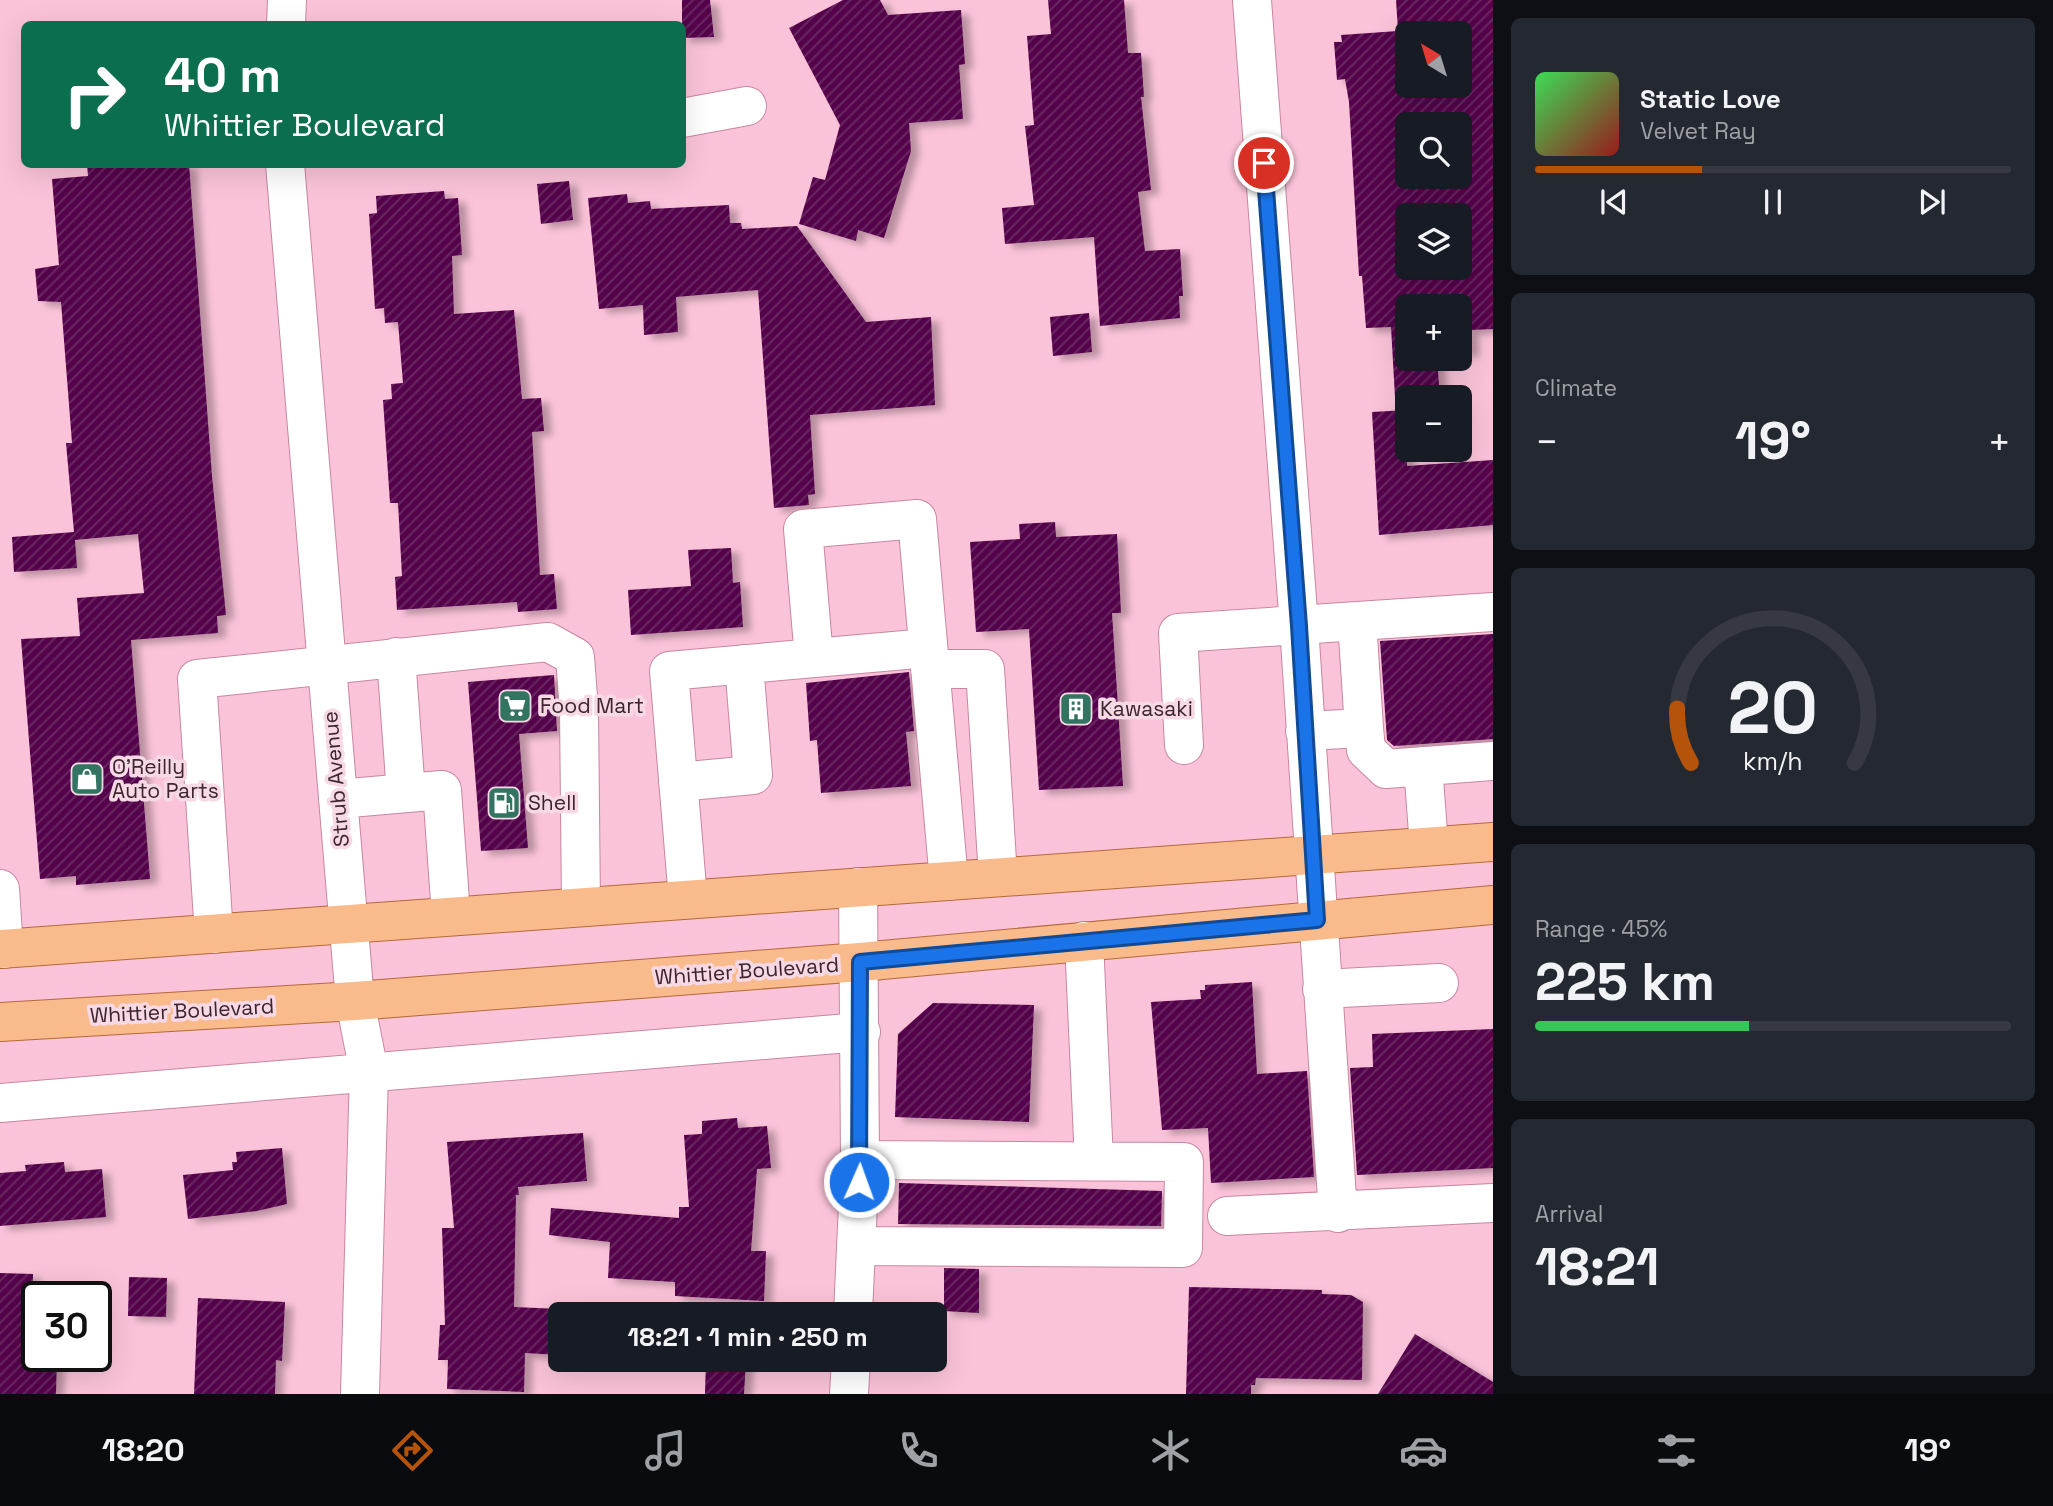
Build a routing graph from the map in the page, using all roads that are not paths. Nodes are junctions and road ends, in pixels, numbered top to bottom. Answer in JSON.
{"nodes":[{"id":1,"x":287,"y":0,"type":"edge"},
{"id":2,"x":1252,"y":0,"type":"edge"},
{"id":3,"x":286,"y":21,"type":"edge"},
{"id":4,"x":747,"y":106,"type":"dead end"},
{"id":5,"x":686,"y":117,"type":"edge"},
{"id":6,"x":285,"y":168,"type":"edge"},
{"id":7,"x":1493,"y":612,"type":"edge"},
{"id":8,"x":1357,"y":621,"type":"junction"},
{"id":9,"x":1299,"y":626,"type":"junction"},
{"id":10,"x":396,"y":657,"type":"junction"},
{"id":11,"x":814,"y":658,"type":"junction"},
{"id":12,"x":929,"y":659,"type":"junction"},
{"id":13,"x":326,"y":664,"type":"junction"},
{"id":14,"x":744,"y":664,"type":"junction"},
{"id":15,"x":1364,"y":728,"type":"junction"},
{"id":16,"x":1306,"y":731,"type":"junction"},
{"id":17,"x":1184,"y":745,"type":"dead end"},
{"id":18,"x":1493,"y":761,"type":"edge"},
{"id":19,"x":1423,"y":766,"type":"junction"},
{"id":20,"x":678,"y":782,"type":"junction"},
{"id":21,"x":424,"y":791,"type":"junction"},
{"id":22,"x":338,"y":799,"type":"junction"},
{"id":23,"x":1493,"y":842,"type":"edge"},
{"id":24,"x":1429,"y":846,"type":"junction"},
{"id":25,"x":1313,"y":855,"type":"junction"},
{"id":26,"x":998,"y":877,"type":"junction"},
{"id":27,"x":948,"y":881,"type":"junction"},
{"id":28,"x":858,"y":887,"type":"junction"},
{"id":29,"x":0,"y":889,"type":"edge"},
{"id":30,"x":688,"y":898,"type":"junction"},
{"id":31,"x":1493,"y":905,"type":"edge"},
{"id":32,"x":581,"y":906,"type":"junction"},
{"id":33,"x":451,"y":915,"type":"junction"},
{"id":34,"x":1317,"y":920,"type":"junction"},
{"id":35,"x":349,"y":923,"type":"junction"},
{"id":36,"x":214,"y":934,"type":"junction"},
{"id":37,"x":1084,"y":941,"type":"junction"},
{"id":38,"x":2,"y":949,"type":"edge"},
{"id":39,"x":860,"y":962,"type":"junction"},
{"id":40,"x":1439,"y":983,"type":"dead end"},
{"id":41,"x":1322,"y":989,"type":"junction"},
{"id":42,"x":355,"y":1001,"type":"junction"},
{"id":43,"x":0,"y":1022,"type":"edge"},
{"id":44,"x":860,"y":1032,"type":"junction"},
{"id":45,"x":369,"y":1072,"type":"junction"},
{"id":46,"x":0,"y":1103,"type":"edge"},
{"id":47,"x":860,"y":1160,"type":"junction"},
{"id":48,"x":1094,"y":1161,"type":"junction"},
{"id":49,"x":1493,"y":1203,"type":"edge"},
{"id":50,"x":1338,"y":1213,"type":"junction"},
{"id":51,"x":1227,"y":1216,"type":"dead end"},
{"id":52,"x":856,"y":1246,"type":"junction"},
{"id":53,"x":854,"y":1302,"type":"edge"},
{"id":54,"x":850,"y":1372,"type":"edge"},
{"id":55,"x":360,"y":1394,"type":"edge"},
{"id":56,"x":849,"y":1394,"type":"edge"}],
"edges":[{"from":1,"to":3,"type":"street"},
{"from":2,"to":9,"type":"street"},
{"from":4,"to":5,"type":"street"},
{"from":6,"to":13,"type":"street","name":"Strub Avenue"},
{"from":7,"to":8,"type":"street"},
{"from":8,"to":9,"type":"street"},
{"from":8,"to":15,"type":"street"},
{"from":9,"to":16,"type":"street"},
{"from":9,"to":17,"type":"street"},
{"from":10,"to":13,"type":"street"},
{"from":10,"to":21,"type":"street"},
{"from":10,"to":32,"type":"street"},
{"from":11,"to":12,"type":"street"},
{"from":11,"to":12,"type":"street"},
{"from":11,"to":14,"type":"street"},
{"from":12,"to":26,"type":"street"},
{"from":12,"to":27,"type":"street"},
{"from":13,"to":22,"type":"street","name":"Strub Avenue"},
{"from":13,"to":36,"type":"street"},
{"from":14,"to":20,"type":"street"},
{"from":14,"to":20,"type":"street"},
{"from":15,"to":16,"type":"street"},
{"from":15,"to":19,"type":"street"},
{"from":16,"to":25,"type":"street"},
{"from":18,"to":19,"type":"street"},
{"from":19,"to":24,"type":"street"},
{"from":20,"to":30,"type":"street"},
{"from":21,"to":22,"type":"street"},
{"from":21,"to":33,"type":"street"},
{"from":22,"to":35,"type":"street","name":"Strub Avenue"},
{"from":23,"to":24,"type":"main road"},
{"from":24,"to":25,"type":"main road"},
{"from":25,"to":26,"type":"main road"},
{"from":25,"to":34,"type":"street"},
{"from":26,"to":27,"type":"main road"},
{"from":27,"to":28,"type":"main road"},
{"from":28,"to":30,"type":"main road"},
{"from":28,"to":39,"type":"street"},
{"from":29,"to":38,"type":"street"},
{"from":30,"to":32,"type":"main road"},
{"from":31,"to":34,"type":"main road","name":"Whittier Boulevard"},
{"from":32,"to":33,"type":"main road"},
{"from":33,"to":35,"type":"main road"},
{"from":34,"to":37,"type":"main road","name":"Whittier Boulevard"},
{"from":34,"to":41,"type":"street"},
{"from":35,"to":36,"type":"main road"},
{"from":35,"to":42,"type":"street","name":"Strub Avenue"},
{"from":36,"to":38,"type":"main road"},
{"from":37,"to":39,"type":"main road","name":"Whittier Boulevard"},
{"from":37,"to":48,"type":"street"},
{"from":39,"to":42,"type":"main road","name":"Whittier Boulevard"},
{"from":39,"to":44,"type":"street"},
{"from":40,"to":41,"type":"street"},
{"from":41,"to":50,"type":"street"},
{"from":42,"to":43,"type":"main road","name":"Whittier Boulevard"},
{"from":42,"to":45,"type":"street","name":"Strub Avenue"},
{"from":44,"to":45,"type":"street"},
{"from":44,"to":47,"type":"street"},
{"from":45,"to":46,"type":"street"},
{"from":45,"to":55,"type":"street","name":"Strub Avenue"},
{"from":47,"to":48,"type":"street"},
{"from":47,"to":52,"type":"street"},
{"from":48,"to":52,"type":"street"},
{"from":49,"to":50,"type":"street"},
{"from":50,"to":51,"type":"street"},
{"from":52,"to":53,"type":"street"},
{"from":54,"to":56,"type":"street"}]}
